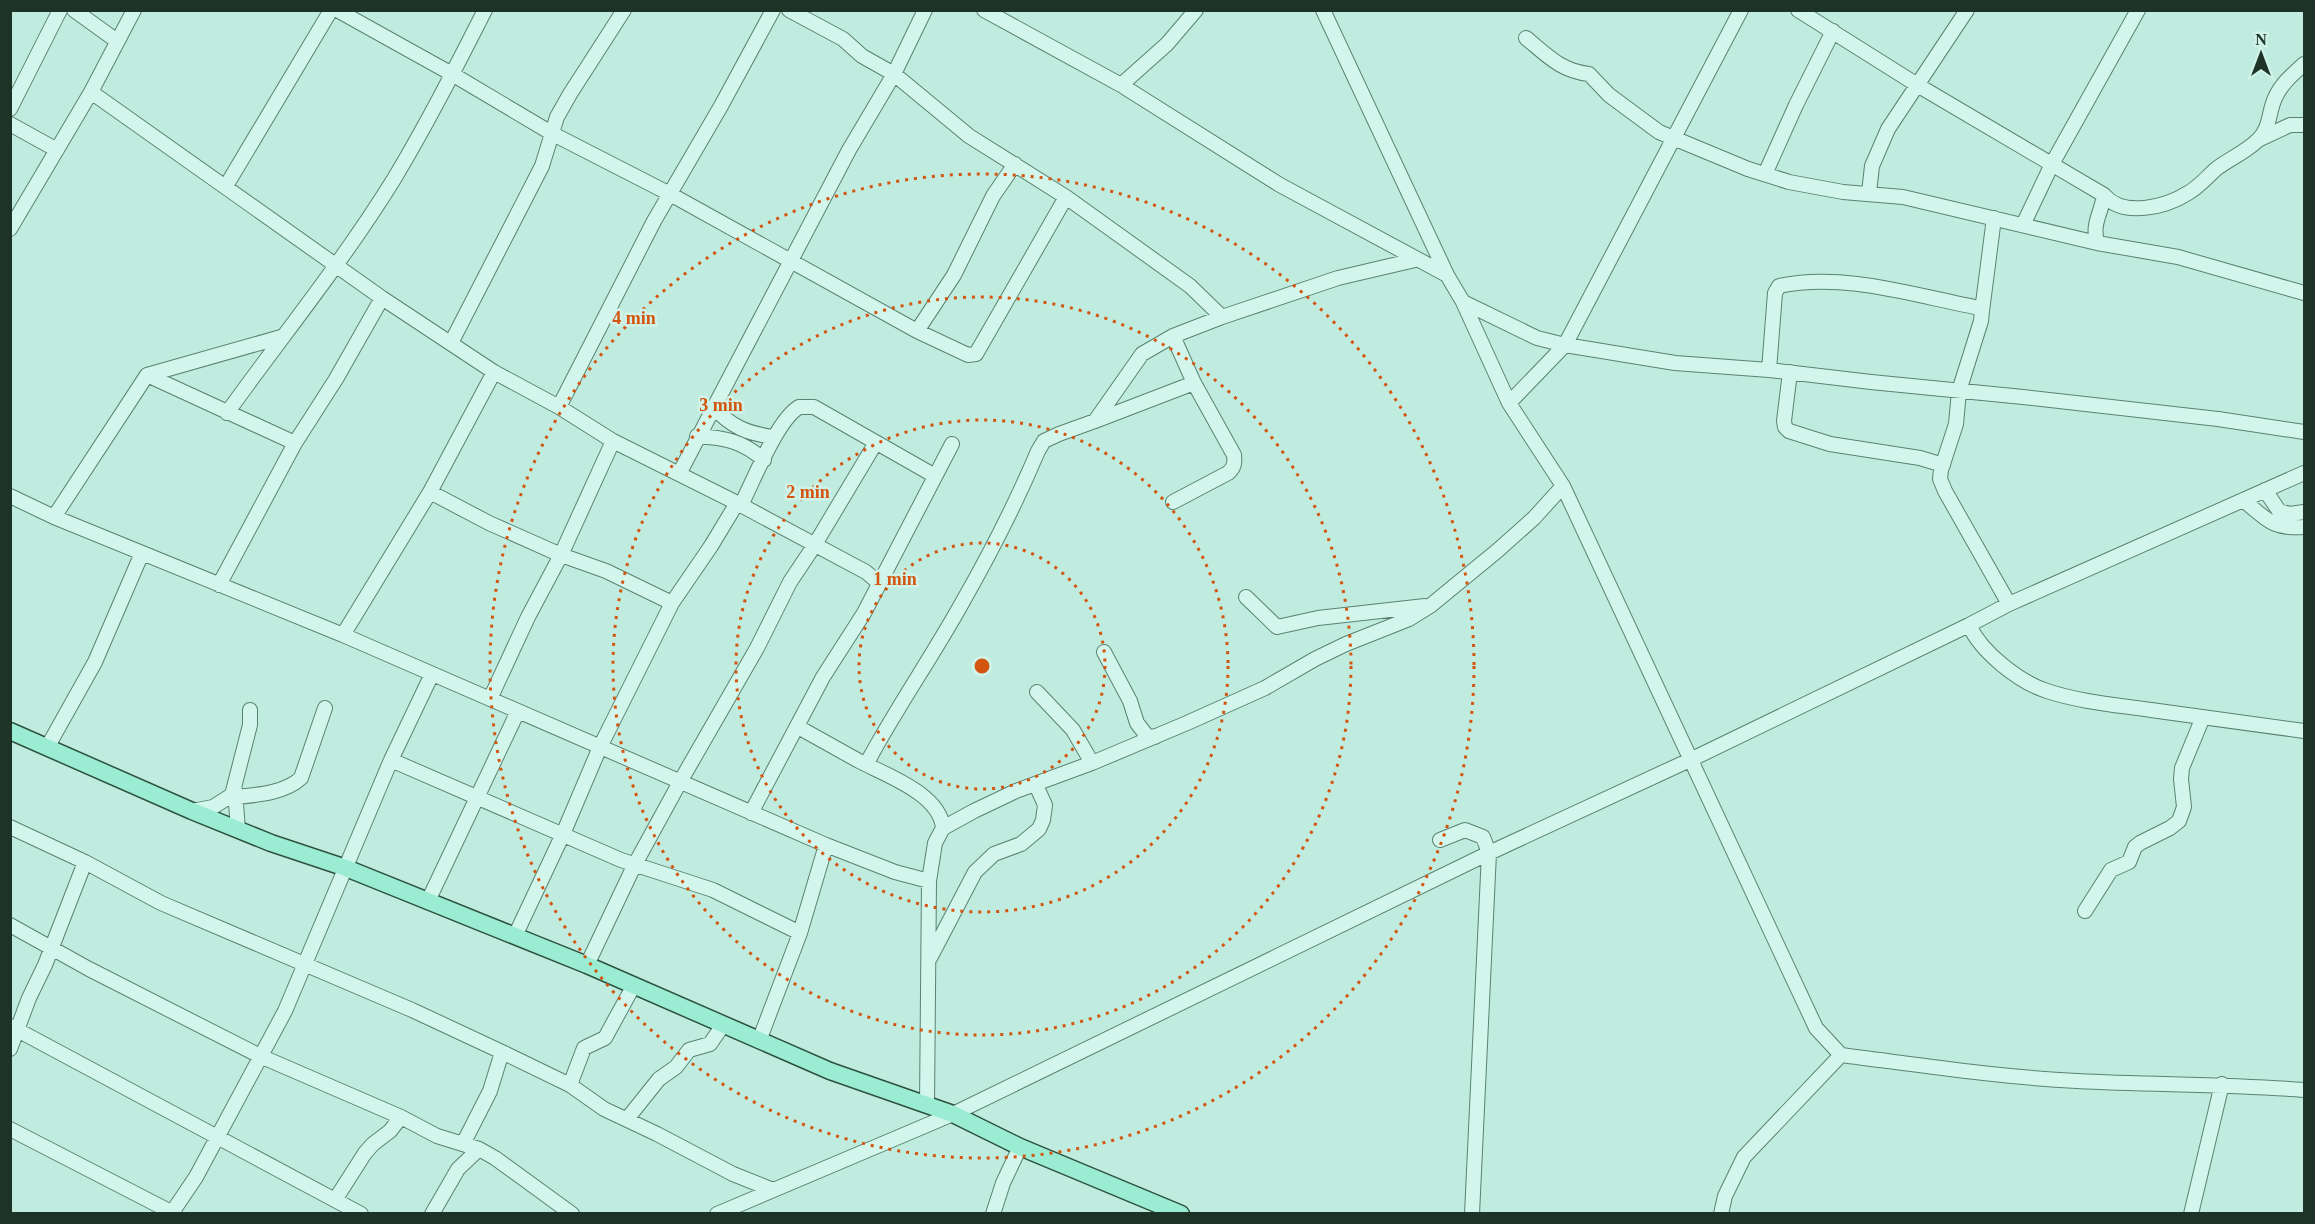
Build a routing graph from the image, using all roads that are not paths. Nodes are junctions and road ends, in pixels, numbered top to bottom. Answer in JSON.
{"nodes":[{"id":1,"x":60,"y":10,"type":"edge"},
{"id":2,"x":74,"y":10,"type":"edge"},
{"id":3,"x":134,"y":10,"type":"edge"},
{"id":4,"x":331,"y":10,"type":"edge"},
{"id":5,"x":337,"y":10,"type":"edge"},
{"id":6,"x":485,"y":10,"type":"edge"},
{"id":7,"x":624,"y":10,"type":"edge"},
{"id":8,"x":773,"y":10,"type":"edge"},
{"id":9,"x":789,"y":10,"type":"edge"},
{"id":10,"x":926,"y":10,"type":"edge"},
{"id":11,"x":984,"y":10,"type":"edge"},
{"id":12,"x":1196,"y":10,"type":"edge"},
{"id":13,"x":1323,"y":10,"type":"edge"},
{"id":14,"x":1741,"y":10,"type":"edge"},
{"id":15,"x":1798,"y":10,"type":"edge"},
{"id":16,"x":1967,"y":10,"type":"edge"},
{"id":17,"x":2138,"y":10,"type":"edge"},
{"id":18,"x":1833,"y":31,"type":"junction"},
{"id":19,"x":1526,"y":38,"type":"dead end"},
{"id":20,"x":117,"y":41,"type":"junction"},
{"id":21,"x":2304,"y":64,"type":"edge"},
{"id":22,"x":452,"y":74,"type":"junction"},
{"id":23,"x":894,"y":74,"type":"junction"},
{"id":24,"x":1120,"y":85,"type":"junction"},
{"id":25,"x":1918,"y":86,"type":"junction"},
{"id":26,"x":92,"y":92,"type":"junction"},
{"id":27,"x":10,"y":109,"type":"edge"},
{"id":28,"x":10,"y":124,"type":"edge"},
{"id":29,"x":2304,"y":125,"type":"edge"},
{"id":30,"x":553,"y":134,"type":"junction"},
{"id":31,"x":1676,"y":138,"type":"junction"},
{"id":32,"x":2258,"y":140,"type":"junction"},
{"id":33,"x":57,"y":150,"type":"junction"},
{"id":34,"x":1015,"y":164,"type":"junction"},
{"id":35,"x":2052,"y":164,"type":"junction"},
{"id":36,"x":1765,"y":174,"type":"junction"},
{"id":37,"x":226,"y":186,"type":"junction"},
{"id":38,"x":1869,"y":193,"type":"junction"},
{"id":39,"x":670,"y":194,"type":"junction"},
{"id":40,"x":2104,"y":195,"type":"junction"},
{"id":41,"x":1066,"y":197,"type":"junction"},
{"id":42,"x":1994,"y":218,"type":"junction"},
{"id":43,"x":2023,"y":225,"type":"junction"},
{"id":44,"x":10,"y":229,"type":"edge"},
{"id":45,"x":2097,"y":243,"type":"junction"},
{"id":46,"x":1415,"y":260,"type":"junction"},
{"id":47,"x":791,"y":261,"type":"junction"},
{"id":48,"x":336,"y":265,"type":"junction"},
{"id":49,"x":1447,"y":275,"type":"junction"},
{"id":50,"x":2304,"y":293,"type":"edge"},
{"id":51,"x":382,"y":297,"type":"junction"},
{"id":52,"x":1462,"y":302,"type":"junction"},
{"id":53,"x":1982,"y":311,"type":"junction"},
{"id":54,"x":1222,"y":317,"type":"junction"},
{"id":55,"x":918,"y":331,"type":"junction"},
{"id":56,"x":1173,"y":336,"type":"junction"},
{"id":57,"x":281,"y":337,"type":"junction"},
{"id":58,"x":451,"y":343,"type":"junction"},
{"id":59,"x":1565,"y":345,"type":"junction"},
{"id":60,"x":1768,"y":370,"type":"junction"},
{"id":61,"x":494,"y":372,"type":"junction"},
{"id":62,"x":1790,"y":372,"type":"junction"},
{"id":63,"x":147,"y":375,"type":"junction"},
{"id":64,"x":1194,"y":383,"type":"junction"},
{"id":65,"x":1959,"y":392,"type":"junction"},
{"id":66,"x":1509,"y":403,"type":"junction"},
{"id":67,"x":559,"y":407,"type":"junction"},
{"id":68,"x":713,"y":407,"type":"junction"},
{"id":69,"x":227,"y":412,"type":"junction"},
{"id":70,"x":1095,"y":421,"type":"junction"},
{"id":71,"x":2304,"y":432,"type":"edge"},
{"id":72,"x":698,"y":436,"type":"junction"},
{"id":73,"x":773,"y":437,"type":"junction"},
{"id":74,"x":612,"y":441,"type":"junction"},
{"id":75,"x":295,"y":443,"type":"junction"},
{"id":76,"x":875,"y":444,"type":"junction"},
{"id":77,"x":952,"y":444,"type":"dead end"},
{"id":78,"x":764,"y":459,"type":"junction"},
{"id":79,"x":1943,"y":465,"type":"junction"},
{"id":80,"x":2304,"y":473,"type":"edge"},
{"id":81,"x":679,"y":474,"type":"junction"},
{"id":82,"x":935,"y":476,"type":"junction"},
{"id":83,"x":1563,"y":486,"type":"junction"},
{"id":84,"x":2265,"y":490,"type":"junction"},
{"id":85,"x":430,"y":492,"type":"junction"},
{"id":86,"x":10,"y":496,"type":"edge"},
{"id":87,"x":2243,"y":500,"type":"junction"},
{"id":88,"x":1173,"y":502,"type":"dead end"},
{"id":89,"x":739,"y":504,"type":"junction"},
{"id":90,"x":2304,"y":512,"type":"edge"},
{"id":91,"x":54,"y":517,"type":"junction"},
{"id":92,"x":2304,"y":527,"type":"edge"},
{"id":93,"x":814,"y":546,"type":"junction"},
{"id":94,"x":142,"y":553,"type":"junction"},
{"id":95,"x":561,"y":555,"type":"junction"},
{"id":96,"x":879,"y":583,"type":"junction"},
{"id":97,"x":219,"y":585,"type":"junction"},
{"id":98,"x":1246,"y":597,"type":"dead end"},
{"id":99,"x":672,"y":603,"type":"junction"},
{"id":100,"x":2009,"y":604,"type":"junction"},
{"id":101,"x":1430,"y":606,"type":"junction"},
{"id":102,"x":1969,"y":625,"type":"junction"},
{"id":103,"x":343,"y":635,"type":"junction"},
{"id":104,"x":1104,"y":652,"type":"dead end"},
{"id":105,"x":432,"y":674,"type":"junction"},
{"id":106,"x":1037,"y":692,"type":"dead end"},
{"id":107,"x":490,"y":699,"type":"junction"},
{"id":108,"x":325,"y":708,"type":"dead end"},
{"id":109,"x":250,"y":710,"type":"dead end"},
{"id":110,"x":518,"y":711,"type":"junction"},
{"id":111,"x":2204,"y":717,"type":"junction"},
{"id":112,"x":798,"y":727,"type":"junction"},
{"id":113,"x":10,"y":731,"type":"edge"},
{"id":114,"x":2304,"y":732,"type":"edge"},
{"id":115,"x":1155,"y":737,"type":"junction"},
{"id":116,"x":48,"y":746,"type":"junction"},
{"id":117,"x":600,"y":747,"type":"junction"},
{"id":118,"x":1692,"y":759,"type":"junction"},
{"id":119,"x":392,"y":760,"type":"junction"},
{"id":120,"x":865,"y":763,"type":"junction"},
{"id":121,"x":1092,"y":763,"type":"junction"},
{"id":122,"x":680,"y":782,"type":"junction"},
{"id":123,"x":1036,"y":785,"type":"junction"},
{"id":124,"x":235,"y":791,"type":"junction"},
{"id":125,"x":476,"y":796,"type":"junction"},
{"id":126,"x":192,"y":811,"type":"junction"},
{"id":127,"x":751,"y":813,"type":"junction"},
{"id":128,"x":10,"y":827,"type":"edge"},
{"id":129,"x":943,"y":828,"type":"junction"},
{"id":130,"x":238,"y":830,"type":"junction"},
{"id":131,"x":563,"y":834,"type":"junction"},
{"id":132,"x":1440,"y":840,"type":"dead end"},
{"id":133,"x":826,"y":845,"type":"junction"},
{"id":134,"x":1489,"y":854,"type":"junction"},
{"id":135,"x":85,"y":862,"type":"junction"},
{"id":136,"x":634,"y":866,"type":"junction"},
{"id":137,"x":346,"y":868,"type":"junction"},
{"id":138,"x":929,"y":881,"type":"junction"},
{"id":139,"x":428,"y":901,"type":"junction"},
{"id":140,"x":2085,"y":911,"type":"dead end"},
{"id":141,"x":10,"y":925,"type":"edge"},
{"id":142,"x":800,"y":933,"type":"junction"},
{"id":143,"x":515,"y":936,"type":"junction"},
{"id":144,"x":52,"y":948,"type":"junction"},
{"id":145,"x":928,"y":961,"type":"junction"},
{"id":146,"x":306,"y":965,"type":"junction"},
{"id":147,"x":587,"y":965,"type":"junction"},
{"id":148,"x":634,"y":985,"type":"junction"},
{"id":149,"x":723,"y":1025,"type":"junction"},
{"id":150,"x":14,"y":1028,"type":"edge"},
{"id":151,"x":759,"y":1041,"type":"junction"},
{"id":152,"x":10,"y":1049,"type":"edge"},
{"id":153,"x":502,"y":1052,"type":"junction"},
{"id":154,"x":1841,"y":1055,"type":"junction"},
{"id":155,"x":260,"y":1056,"type":"junction"},
{"id":156,"x":2222,"y":1084,"type":"junction"},
{"id":157,"x":570,"y":1085,"type":"junction"},
{"id":158,"x":2304,"y":1090,"type":"edge"},
{"id":159,"x":927,"y":1106,"type":"junction"},
{"id":160,"x":953,"y":1114,"type":"junction"},
{"id":161,"x":402,"y":1117,"type":"junction"},
{"id":162,"x":627,"y":1119,"type":"junction"},
{"id":163,"x":10,"y":1129,"type":"edge"},
{"id":164,"x":216,"y":1138,"type":"junction"},
{"id":165,"x":463,"y":1144,"type":"junction"},
{"id":166,"x":1020,"y":1147,"type":"junction"},
{"id":167,"x":479,"y":1149,"type":"junction"},
{"id":168,"x":772,"y":1190,"type":"junction"},
{"id":169,"x":335,"y":1200,"type":"junction"},
{"id":170,"x":172,"y":1213,"type":"edge"},
{"id":171,"x":360,"y":1214,"type":"edge"},
{"id":172,"x":432,"y":1214,"type":"edge"},
{"id":173,"x":572,"y":1214,"type":"edge"},
{"id":174,"x":717,"y":1214,"type":"edge"},
{"id":175,"x":993,"y":1214,"type":"edge"},
{"id":176,"x":1181,"y":1214,"type":"edge"},
{"id":177,"x":1472,"y":1214,"type":"edge"},
{"id":178,"x":1721,"y":1214,"type":"edge"},
{"id":179,"x":2191,"y":1214,"type":"edge"}],
"edges":[{"from":1,"to":27,"type":"street"},
{"from":2,"to":20,"type":"street"},
{"from":3,"to":20,"type":"street"},
{"from":4,"to":37,"type":"street"},
{"from":5,"to":22,"type":"street"},
{"from":6,"to":22,"type":"street"},
{"from":7,"to":30,"type":"street"},
{"from":8,"to":39,"type":"street"},
{"from":9,"to":23,"type":"street"},
{"from":10,"to":23,"type":"street"},
{"from":11,"to":24,"type":"street"},
{"from":12,"to":24,"type":"street"},
{"from":13,"to":49,"type":"street"},
{"from":14,"to":31,"type":"street"},
{"from":15,"to":18,"type":"street"},
{"from":16,"to":25,"type":"street"},
{"from":17,"to":35,"type":"street"},
{"from":18,"to":25,"type":"street"},
{"from":18,"to":36,"type":"street"},
{"from":19,"to":31,"type":"street"},
{"from":20,"to":26,"type":"street"},
{"from":21,"to":32,"type":"street"},
{"from":22,"to":30,"type":"street"},
{"from":22,"to":48,"type":"street"},
{"from":23,"to":34,"type":"street"},
{"from":23,"to":47,"type":"street"},
{"from":24,"to":46,"type":"street"},
{"from":25,"to":35,"type":"street"},
{"from":25,"to":38,"type":"street"},
{"from":26,"to":33,"type":"street"},
{"from":26,"to":37,"type":"street"},
{"from":28,"to":33,"type":"street"},
{"from":29,"to":32,"type":"street"},
{"from":30,"to":39,"type":"street"},
{"from":30,"to":58,"type":"street"},
{"from":31,"to":36,"type":"street"},
{"from":31,"to":59,"type":"street"},
{"from":32,"to":40,"type":"street"},
{"from":33,"to":44,"type":"street"},
{"from":34,"to":41,"type":"street"},
{"from":34,"to":55,"type":"street"},
{"from":35,"to":40,"type":"street"},
{"from":35,"to":43,"type":"street"},
{"from":36,"to":38,"type":"street"},
{"from":37,"to":48,"type":"street"},
{"from":38,"to":42,"type":"street"},
{"from":39,"to":47,"type":"street"},
{"from":39,"to":67,"type":"street"},
{"from":40,"to":45,"type":"street"},
{"from":41,"to":54,"type":"street"},
{"from":41,"to":55,"type":"street"},
{"from":42,"to":43,"type":"street"},
{"from":42,"to":53,"type":"street"},
{"from":43,"to":45,"type":"street"},
{"from":45,"to":50,"type":"street"},
{"from":46,"to":49,"type":"street"},
{"from":46,"to":54,"type":"street"},
{"from":47,"to":55,"type":"street"},
{"from":47,"to":68,"type":"street"},
{"from":48,"to":51,"type":"street"},
{"from":48,"to":57,"type":"street"},
{"from":49,"to":52,"type":"street"},
{"from":51,"to":58,"type":"street"},
{"from":51,"to":75,"type":"street"},
{"from":52,"to":59,"type":"street"},
{"from":52,"to":66,"type":"street"},
{"from":53,"to":60,"type":"street"},
{"from":53,"to":65,"type":"street"},
{"from":54,"to":56,"type":"street"},
{"from":56,"to":64,"type":"street"},
{"from":56,"to":70,"type":"street"},
{"from":57,"to":63,"type":"street"},
{"from":57,"to":69,"type":"street"},
{"from":58,"to":61,"type":"street"},
{"from":59,"to":60,"type":"street"},
{"from":59,"to":66,"type":"street"},
{"from":60,"to":62,"type":"street"},
{"from":61,"to":67,"type":"street"},
{"from":61,"to":85,"type":"street"},
{"from":62,"to":65,"type":"street"},
{"from":62,"to":79,"type":"street"},
{"from":63,"to":69,"type":"street"},
{"from":63,"to":91,"type":"street"},
{"from":64,"to":70,"type":"street"},
{"from":64,"to":88,"type":"street"},
{"from":65,"to":71,"type":"street"},
{"from":65,"to":79,"type":"street"},
{"from":66,"to":83,"type":"street"},
{"from":67,"to":74,"type":"street"},
{"from":68,"to":72,"type":"street"},
{"from":68,"to":73,"type":"street"},
{"from":69,"to":75,"type":"street"},
{"from":70,"to":120,"type":"street"},
{"from":72,"to":78,"type":"street"},
{"from":72,"to":81,"type":"street"},
{"from":73,"to":76,"type":"street"},
{"from":73,"to":78,"type":"street"},
{"from":74,"to":81,"type":"street"},
{"from":74,"to":95,"type":"street"},
{"from":75,"to":97,"type":"street"},
{"from":76,"to":82,"type":"street"},
{"from":76,"to":93,"type":"street"},
{"from":77,"to":82,"type":"street"},
{"from":78,"to":89,"type":"street"},
{"from":79,"to":100,"type":"street"},
{"from":80,"to":84,"type":"street"},
{"from":81,"to":89,"type":"street"},
{"from":82,"to":96,"type":"street"},
{"from":83,"to":101,"type":"street"},
{"from":83,"to":118,"type":"street"},
{"from":84,"to":87,"type":"street"},
{"from":84,"to":90,"type":"street"},
{"from":85,"to":95,"type":"street"},
{"from":85,"to":103,"type":"street"},
{"from":86,"to":91,"type":"street"},
{"from":87,"to":92,"type":"street"},
{"from":87,"to":100,"type":"street"},
{"from":89,"to":93,"type":"street"},
{"from":89,"to":99,"type":"street"},
{"from":91,"to":94,"type":"street"},
{"from":93,"to":96,"type":"street"},
{"from":93,"to":122,"type":"street"},
{"from":94,"to":97,"type":"street"},
{"from":94,"to":116,"type":"street"},
{"from":95,"to":99,"type":"street"},
{"from":95,"to":107,"type":"street"},
{"from":96,"to":112,"type":"street"},
{"from":97,"to":103,"type":"street"},
{"from":98,"to":101,"type":"street"},
{"from":99,"to":117,"type":"street"},
{"from":100,"to":102,"type":"street"},
{"from":101,"to":115,"type":"street"},
{"from":102,"to":111,"type":"street"},
{"from":102,"to":118,"type":"street"},
{"from":103,"to":105,"type":"street"},
{"from":104,"to":115,"type":"street"},
{"from":105,"to":107,"type":"street"},
{"from":105,"to":119,"type":"street"},
{"from":106,"to":121,"type":"street"},
{"from":107,"to":110,"type":"street"},
{"from":108,"to":124,"type":"street"},
{"from":109,"to":124,"type":"street"},
{"from":110,"to":117,"type":"street"},
{"from":110,"to":125,"type":"street"},
{"from":111,"to":114,"type":"street"},
{"from":111,"to":140,"type":"street"},
{"from":112,"to":120,"type":"street"},
{"from":112,"to":127,"type":"street"},
{"from":113,"to":116,"type":"main road"},
{"from":115,"to":121,"type":"street"},
{"from":116,"to":126,"type":"main road"},
{"from":117,"to":122,"type":"street"},
{"from":117,"to":131,"type":"street"},
{"from":118,"to":134,"type":"street"},
{"from":118,"to":154,"type":"street"},
{"from":119,"to":125,"type":"street"},
{"from":119,"to":137,"type":"street"},
{"from":120,"to":129,"type":"street"},
{"from":121,"to":123,"type":"street"},
{"from":122,"to":127,"type":"street"},
{"from":122,"to":136,"type":"street"},
{"from":123,"to":129,"type":"street"},
{"from":123,"to":145,"type":"street"},
{"from":124,"to":126,"type":"street"},
{"from":124,"to":130,"type":"street"},
{"from":125,"to":131,"type":"street"},
{"from":125,"to":139,"type":"street"},
{"from":126,"to":130,"type":"main road"},
{"from":127,"to":133,"type":"street"},
{"from":128,"to":135,"type":"street"},
{"from":129,"to":138,"type":"street"},
{"from":130,"to":137,"type":"main road"},
{"from":131,"to":136,"type":"street"},
{"from":131,"to":143,"type":"street"},
{"from":132,"to":134,"type":"street"},
{"from":133,"to":138,"type":"street"},
{"from":133,"to":142,"type":"street"},
{"from":134,"to":160,"type":"street"},
{"from":134,"to":177,"type":"street"},
{"from":135,"to":144,"type":"street"},
{"from":135,"to":146,"type":"street"},
{"from":136,"to":142,"type":"street"},
{"from":136,"to":147,"type":"street"},
{"from":137,"to":139,"type":"main road"},
{"from":137,"to":146,"type":"street"},
{"from":138,"to":145,"type":"street"},
{"from":139,"to":143,"type":"main road"},
{"from":141,"to":144,"type":"street"},
{"from":142,"to":151,"type":"street"},
{"from":143,"to":147,"type":"main road"},
{"from":144,"to":150,"type":"street"},
{"from":144,"to":155,"type":"street"},
{"from":145,"to":159,"type":"street"},
{"from":146,"to":153,"type":"street"},
{"from":146,"to":155,"type":"street"},
{"from":147,"to":148,"type":"main road"},
{"from":148,"to":149,"type":"main road"},
{"from":148,"to":157,"type":"street"},
{"from":149,"to":151,"type":"main road"},
{"from":149,"to":162,"type":"street"},
{"from":150,"to":152,"type":"street"},
{"from":150,"to":164,"type":"street"},
{"from":151,"to":159,"type":"main road"},
{"from":153,"to":157,"type":"street"},
{"from":153,"to":165,"type":"street"},
{"from":154,"to":156,"type":"street"},
{"from":154,"to":178,"type":"street"},
{"from":155,"to":161,"type":"street"},
{"from":155,"to":164,"type":"street"},
{"from":156,"to":158,"type":"street"},
{"from":156,"to":179,"type":"street"},
{"from":157,"to":162,"type":"street"},
{"from":159,"to":160,"type":"main road"},
{"from":160,"to":166,"type":"main road"},
{"from":160,"to":168,"type":"street"},
{"from":161,"to":165,"type":"street"},
{"from":161,"to":169,"type":"street"},
{"from":162,"to":168,"type":"street"},
{"from":163,"to":170,"type":"street"},
{"from":164,"to":169,"type":"street"},
{"from":164,"to":170,"type":"street"},
{"from":165,"to":167,"type":"street"},
{"from":166,"to":175,"type":"street"},
{"from":166,"to":176,"type":"main road"},
{"from":167,"to":172,"type":"street"},
{"from":167,"to":173,"type":"street"},
{"from":168,"to":174,"type":"street"},
{"from":169,"to":171,"type":"street"}]}
